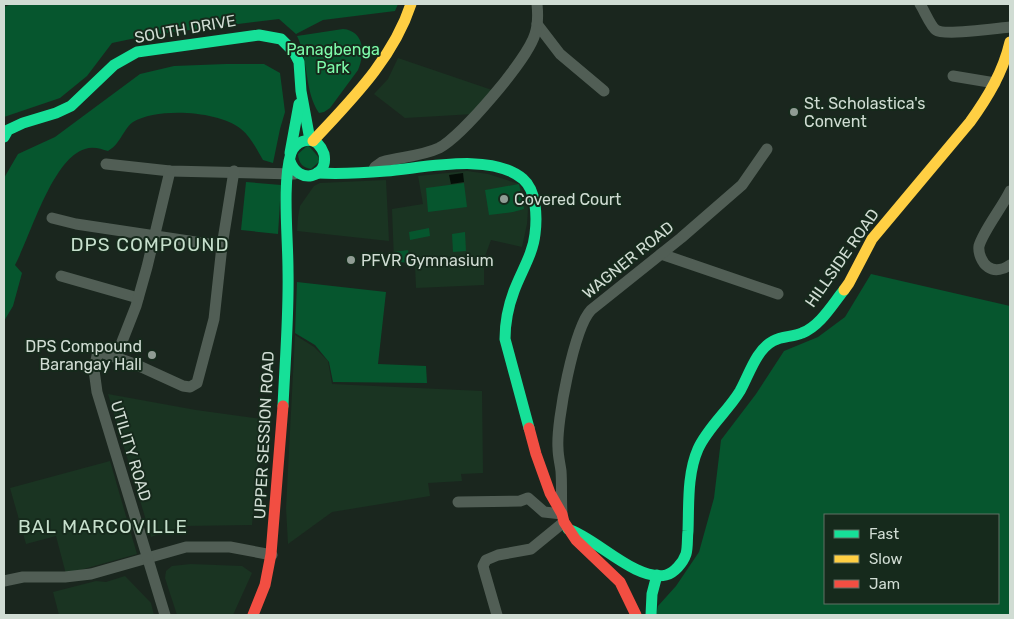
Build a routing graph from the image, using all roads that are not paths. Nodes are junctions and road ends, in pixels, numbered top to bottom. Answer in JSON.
{"nodes":[{"id":1,"x":411,"y":4,"type":"edge"},
{"id":2,"x":537,"y":4,"type":"edge"},
{"id":3,"x":920,"y":4,"type":"edge"},
{"id":4,"x":537,"y":24,"type":"junction"},
{"id":5,"x":1010,"y":27,"type":"edge"},
{"id":6,"x":1010,"y":42,"type":"edge"},
{"id":7,"x":953,"y":76,"type":"dead end"},
{"id":8,"x":995,"y":83,"type":"junction"},
{"id":9,"x":604,"y":90,"type":"dead end"},
{"id":10,"x":302,"y":92,"type":"junction"},
{"id":11,"x":4,"y":137,"type":"edge"},
{"id":12,"x":317,"y":146,"type":"junction"},
{"id":13,"x":767,"y":149,"type":"dead end"},
{"id":14,"x":290,"y":157,"type":"junction"},
{"id":15,"x":106,"y":164,"type":"dead end"},
{"id":16,"x":170,"y":171,"type":"junction"},
{"id":17,"x":373,"y":171,"type":"junction"},
{"id":18,"x":234,"y":172,"type":"junction"},
{"id":19,"x":358,"y":172,"type":"junction"},
{"id":20,"x":294,"y":174,"type":"junction"},
{"id":21,"x":311,"y":178,"type":"junction"},
{"id":22,"x":1010,"y":191,"type":"edge"},
{"id":23,"x":297,"y":203,"type":"dead end"},
{"id":24,"x":52,"y":218,"type":"dead end"},
{"id":25,"x":156,"y":236,"type":"junction"},
{"id":26,"x":222,"y":246,"type":"junction"},
{"id":27,"x":288,"y":253,"type":"junction"},
{"id":28,"x":661,"y":254,"type":"junction"},
{"id":29,"x":1010,"y":266,"type":"edge"},
{"id":30,"x":61,"y":276,"type":"dead end"},
{"id":31,"x":778,"y":294,"type":"dead end"},
{"id":32,"x":138,"y":298,"type":"junction"},
{"id":33,"x":116,"y":357,"type":"junction"},
{"id":34,"x":458,"y":502,"type":"dead end"},
{"id":35,"x":565,"y":521,"type":"junction"},
{"id":36,"x":272,"y":555,"type":"junction"},
{"id":37,"x":148,"y":558,"type":"junction"},
{"id":38,"x":657,"y":575,"type":"junction"},
{"id":39,"x":4,"y":581,"type":"edge"},
{"id":40,"x":165,"y":615,"type":"edge"},
{"id":41,"x":253,"y":615,"type":"edge"},
{"id":42,"x":498,"y":615,"type":"edge"},
{"id":43,"x":636,"y":615,"type":"edge"},
{"id":44,"x":651,"y":615,"type":"edge"}],
"edges":[{"from":1,"to":12,"type":"main road"},
{"from":2,"to":4,"type":"street"},
{"from":3,"to":5,"type":"street"},
{"from":4,"to":9,"type":"street"},
{"from":4,"to":17,"type":"street"},
{"from":6,"to":8,"type":"main road","name":"HILLSIDE ROAD"},
{"from":7,"to":8,"type":"street"},
{"from":8,"to":38,"type":"main road","name":"HILLSIDE ROAD"},
{"from":10,"to":11,"type":"main road","name":"SOUTH DRIVE"},
{"from":10,"to":12,"type":"main road","name":"SOUTH DRIVE"},
{"from":10,"to":14,"type":"main road","name":"SOUTH DRIVE"},
{"from":12,"to":14,"type":"main road"},
{"from":12,"to":19,"type":"main road"},
{"from":12,"to":21,"type":"main road"},
{"from":13,"to":28,"type":"street","name":"WAGNER ROAD"},
{"from":14,"to":20,"type":"main road","name":"UPPER SESSION ROAD"},
{"from":15,"to":16,"type":"street"},
{"from":16,"to":18,"type":"street"},
{"from":16,"to":25,"type":"street"},
{"from":17,"to":19,"type":"main road"},
{"from":17,"to":35,"type":"main road"},
{"from":18,"to":20,"type":"street"},
{"from":18,"to":26,"type":"street"},
{"from":19,"to":21,"type":"main road"},
{"from":20,"to":21,"type":"main road"},
{"from":20,"to":27,"type":"main road","name":"UPPER SESSION ROAD"},
{"from":22,"to":29,"type":"street"},
{"from":23,"to":27,"type":"main road","name":"UPPER SESSION ROAD"},
{"from":24,"to":25,"type":"street"},
{"from":25,"to":26,"type":"street"},
{"from":25,"to":32,"type":"street"},
{"from":26,"to":33,"type":"street"},
{"from":27,"to":36,"type":"main road","name":"UPPER SESSION ROAD"},
{"from":28,"to":31,"type":"street"},
{"from":28,"to":35,"type":"street","name":"WAGNER ROAD"},
{"from":30,"to":32,"type":"street"},
{"from":32,"to":33,"type":"street"},
{"from":33,"to":37,"type":"street","name":"UTILITY ROAD"},
{"from":34,"to":35,"type":"street"},
{"from":35,"to":38,"type":"main road"},
{"from":35,"to":42,"type":"street"},
{"from":35,"to":43,"type":"main road"},
{"from":36,"to":37,"type":"street"},
{"from":36,"to":41,"type":"main road","name":"UPPER SESSION ROAD"},
{"from":37,"to":39,"type":"street"},
{"from":37,"to":40,"type":"street","name":"UTILITY ROAD"},
{"from":38,"to":44,"type":"main road"}]}
